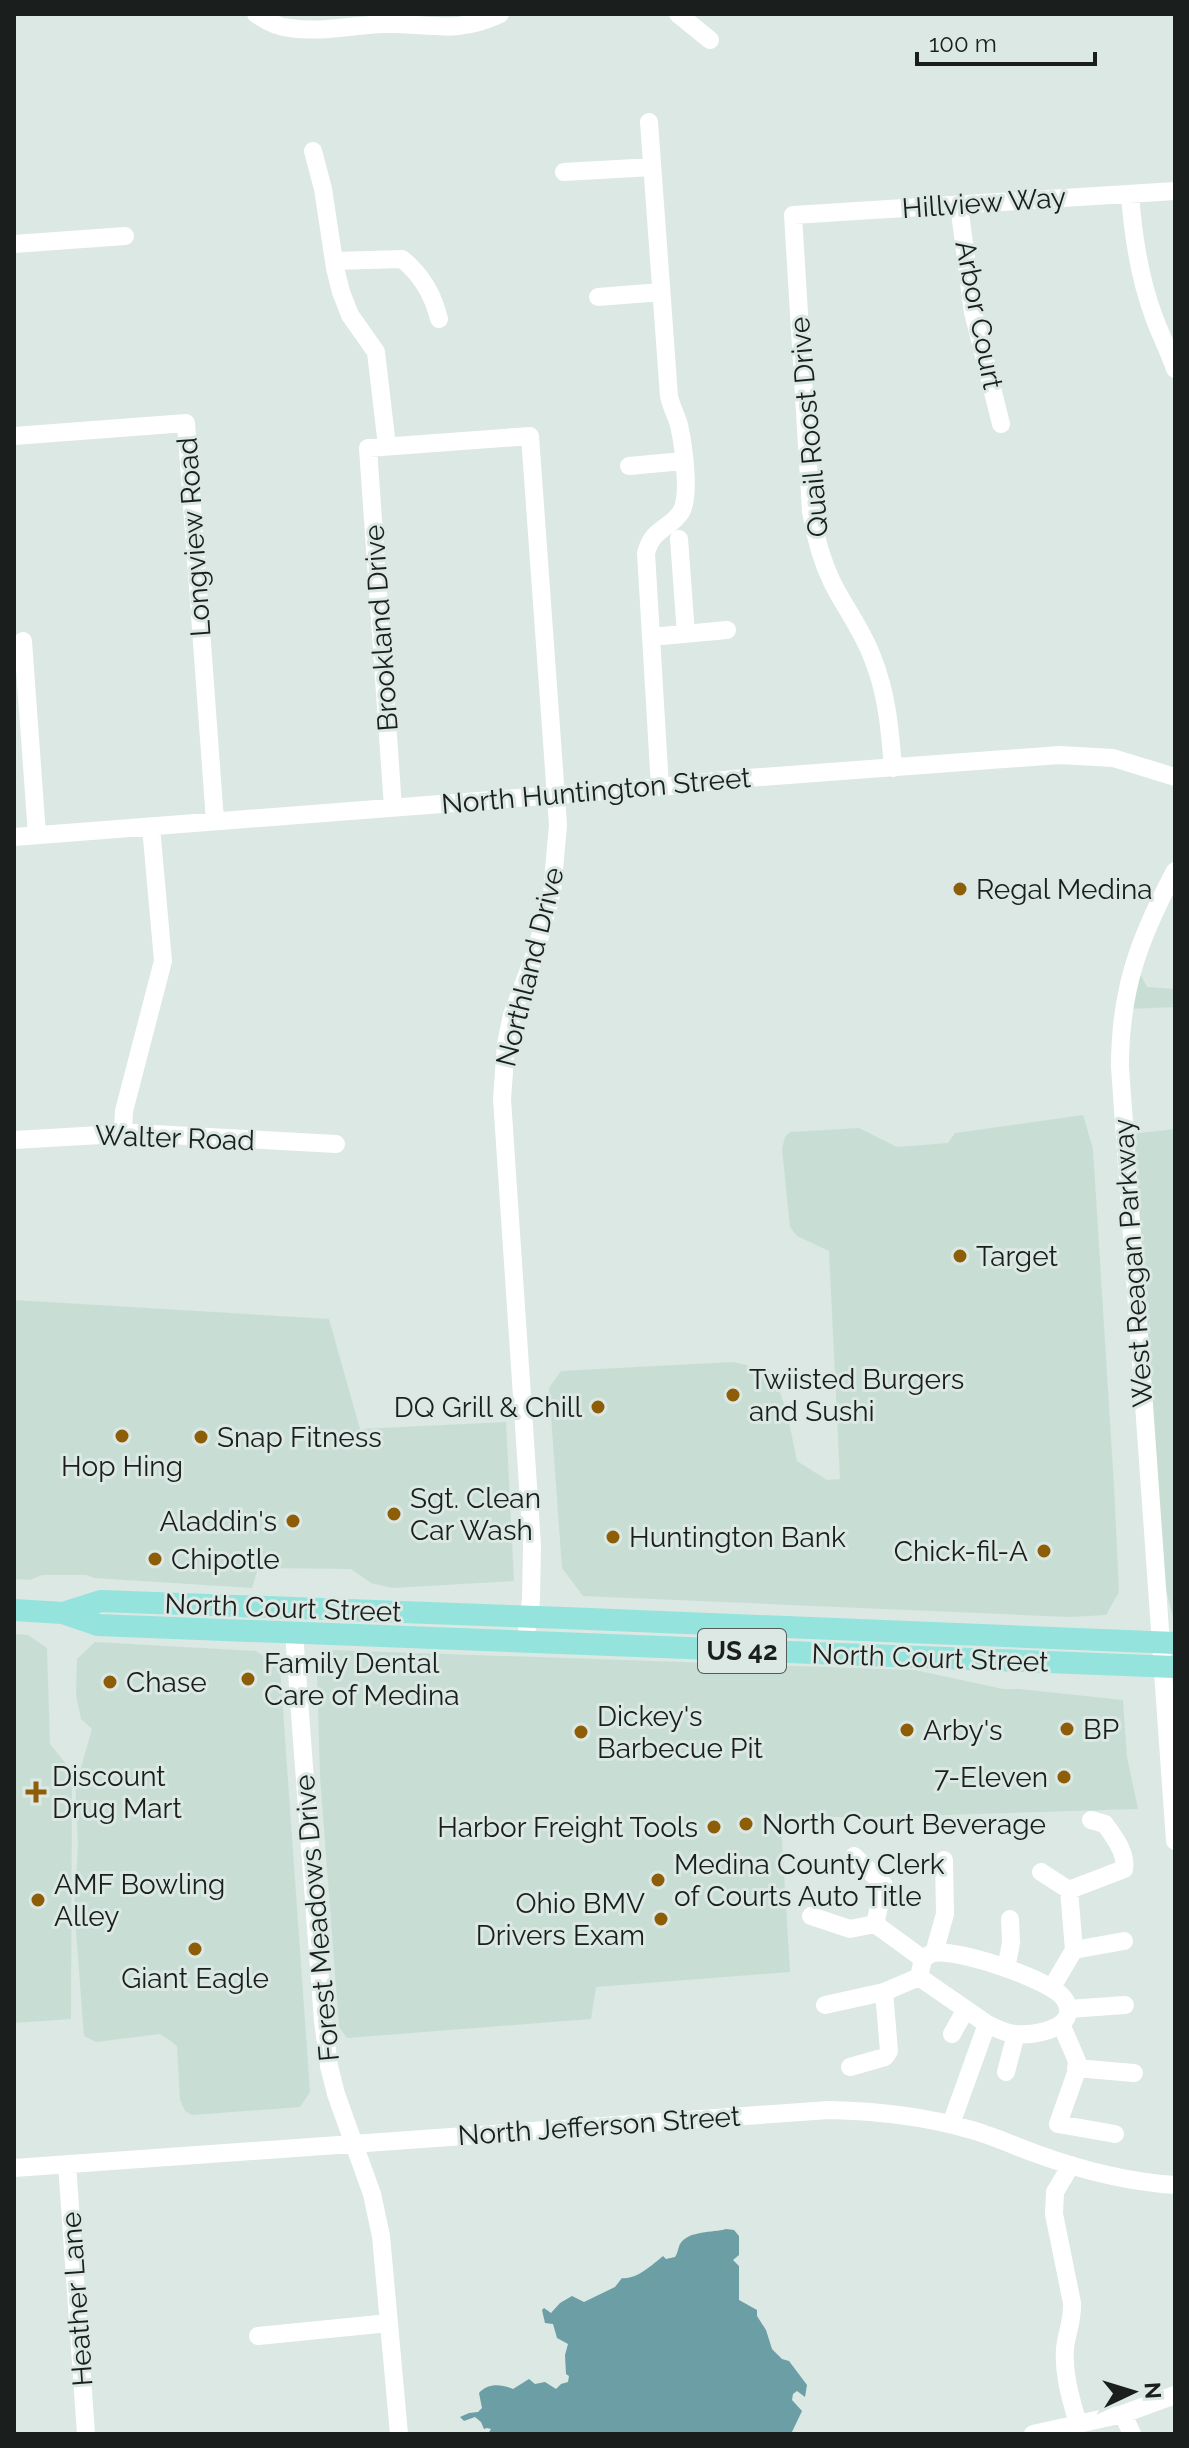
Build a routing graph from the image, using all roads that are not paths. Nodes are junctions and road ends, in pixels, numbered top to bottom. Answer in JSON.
{"nodes":[{"id":1,"x":256,"y":14,"type":"edge"},
{"id":2,"x":500,"y":14,"type":"edge"},
{"id":3,"x":678,"y":14,"type":"edge"},
{"id":4,"x":382,"y":19,"type":"edge"},
{"id":5,"x":710,"y":40,"type":"dead end"},
{"id":6,"x":649,"y":122,"type":"dead end"},
{"id":7,"x":313,"y":151,"type":"dead end"},
{"id":8,"x":652,"y":167,"type":"junction"},
{"id":9,"x":564,"y":172,"type":"dead end"},
{"id":10,"x":1175,"y":191,"type":"edge"},
{"id":11,"x":1130,"y":194,"type":"junction"},
{"id":12,"x":959,"y":205,"type":"junction"},
{"id":13,"x":793,"y":215,"type":"joint"},
{"id":14,"x":125,"y":236,"type":"dead end"},
{"id":15,"x":14,"y":244,"type":"edge"},
{"id":16,"x":334,"y":261,"type":"junction"},
{"id":17,"x":661,"y":292,"type":"junction"},
{"id":18,"x":598,"y":297,"type":"dead end"},
{"id":19,"x":439,"y":319,"type":"dead end"},
{"id":20,"x":1175,"y":369,"type":"edge"},
{"id":21,"x":1001,"y":424,"type":"dead end"},
{"id":22,"x":14,"y":436,"type":"edge"},
{"id":23,"x":378,"y":447,"type":"junction"},
{"id":24,"x":683,"y":461,"type":"junction"},
{"id":25,"x":629,"y":466,"type":"dead end"},
{"id":26,"x":679,"y":539,"type":"dead end"},
{"id":27,"x":727,"y":630,"type":"dead end"},
{"id":28,"x":686,"y":634,"type":"junction"},
{"id":29,"x":651,"y":637,"type":"junction"},
{"id":30,"x":23,"y":641,"type":"dead end"},
{"id":31,"x":893,"y":768,"type":"junction"},
{"id":32,"x":1175,"y":777,"type":"edge"},
{"id":33,"x":660,"y":787,"type":"junction"},
{"id":34,"x":556,"y":795,"type":"junction"},
{"id":35,"x":393,"y":808,"type":"junction"},
{"id":36,"x":215,"y":821,"type":"junction"},
{"id":37,"x":151,"y":827,"type":"junction"},
{"id":38,"x":37,"y":835,"type":"junction"},
{"id":39,"x":14,"y":837,"type":"edge"},
{"id":40,"x":1175,"y":871,"type":"edge"},
{"id":41,"x":123,"y":1133,"type":"junction"},
{"id":42,"x":14,"y":1140,"type":"edge"},
{"id":43,"x":336,"y":1144,"type":"dead end"},
{"id":44,"x":14,"y":1610,"type":"edge"},
{"id":45,"x":63,"y":1613,"type":"junction"},
{"id":46,"x":528,"y":1617,"type":"junction"},
{"id":47,"x":294,"y":1633,"type":"junction"},
{"id":48,"x":525,"y":1642,"type":"junction"},
{"id":49,"x":1168,"y":1643,"type":"edge"},
{"id":50,"x":1168,"y":1667,"type":"edge"},
{"id":51,"x":1091,"y":1820,"type":"dead end"},
{"id":52,"x":1175,"y":1841,"type":"edge"},
{"id":53,"x":854,"y":1856,"type":"dead end"},
{"id":54,"x":944,"y":1860,"type":"dead end"},
{"id":55,"x":1041,"y":1872,"type":"dead end"},
{"id":56,"x":1069,"y":1890,"type":"junction"},
{"id":57,"x":811,"y":1916,"type":"dead end"},
{"id":58,"x":1010,"y":1919,"type":"dead end"},
{"id":59,"x":875,"y":1924,"type":"junction"},
{"id":60,"x":1124,"y":1941,"type":"dead end"},
{"id":61,"x":1074,"y":1950,"type":"junction"},
{"id":62,"x":925,"y":1963,"type":"junction"},
{"id":63,"x":1006,"y":1968,"type":"junction"},
{"id":64,"x":1052,"y":1987,"type":"junction"},
{"id":65,"x":884,"y":1992,"type":"junction"},
{"id":66,"x":825,"y":2005,"type":"dead end"},
{"id":67,"x":1125,"y":2005,"type":"dead end"},
{"id":68,"x":966,"y":2009,"type":"junction"},
{"id":69,"x":1064,"y":2017,"type":"junction"},
{"id":70,"x":987,"y":2024,"type":"junction"},
{"id":71,"x":952,"y":2034,"type":"dead end"},
{"id":72,"x":1016,"y":2034,"type":"junction"},
{"id":73,"x":850,"y":2067,"type":"dead end"},
{"id":74,"x":1076,"y":2068,"type":"junction"},
{"id":75,"x":1006,"y":2072,"type":"dead end"},
{"id":76,"x":1134,"y":2073,"type":"dead end"},
{"id":77,"x":951,"y":2124,"type":"junction"},
{"id":78,"x":1115,"y":2134,"type":"dead end"},
{"id":79,"x":353,"y":2143,"type":"junction"},
{"id":80,"x":67,"y":2164,"type":"junction"},
{"id":81,"x":1071,"y":2165,"type":"junction"},
{"id":82,"x":14,"y":2168,"type":"edge"},
{"id":83,"x":1175,"y":2185,"type":"edge"},
{"id":84,"x":389,"y":2323,"type":"junction"},
{"id":85,"x":258,"y":2336,"type":"dead end"},
{"id":86,"x":1175,"y":2395,"type":"edge"},
{"id":87,"x":1123,"y":2414,"type":"junction"},
{"id":88,"x":1078,"y":2424,"type":"junction"},
{"id":89,"x":86,"y":2434,"type":"edge"},
{"id":90,"x":399,"y":2434,"type":"edge"},
{"id":91,"x":1033,"y":2434,"type":"edge"},
{"id":92,"x":1132,"y":2434,"type":"edge"}],
"edges":[{"from":1,"to":4,"type":"street"},
{"from":2,"to":4,"type":"street"},
{"from":3,"to":5,"type":"street"},
{"from":6,"to":8,"type":"street"},
{"from":7,"to":16,"type":"street","name":"Brookland Drive"},
{"from":8,"to":9,"type":"street"},
{"from":8,"to":17,"type":"street"},
{"from":10,"to":11,"type":"street","name":"Hillview Way"},
{"from":11,"to":12,"type":"street","name":"Hillview Way"},
{"from":11,"to":20,"type":"street"},
{"from":12,"to":13,"type":"street","name":"Hillview Way"},
{"from":12,"to":21,"type":"street","name":"Arbor Court"},
{"from":13,"to":31,"type":"street","name":"Quail Roost Drive"},
{"from":14,"to":15,"type":"street"},
{"from":16,"to":19,"type":"street"},
{"from":16,"to":23,"type":"street","name":"Brookland Drive"},
{"from":17,"to":18,"type":"street"},
{"from":17,"to":24,"type":"street"},
{"from":22,"to":36,"type":"street","name":"Longview Road"},
{"from":23,"to":34,"type":"street","name":"Northland Drive"},
{"from":23,"to":35,"type":"street","name":"Brookland Drive"},
{"from":24,"to":25,"type":"street"},
{"from":24,"to":29,"type":"street"},
{"from":26,"to":28,"type":"street"},
{"from":27,"to":28,"type":"street"},
{"from":28,"to":29,"type":"street"},
{"from":29,"to":33,"type":"street"},
{"from":30,"to":38,"type":"street"},
{"from":31,"to":32,"type":"street","name":"North Huntington Street"},
{"from":31,"to":33,"type":"street","name":"North Huntington Street"},
{"from":33,"to":34,"type":"street","name":"North Huntington Street"},
{"from":34,"to":35,"type":"street","name":"North Huntington Street"},
{"from":34,"to":46,"type":"street","name":"Northland Drive"},
{"from":35,"to":36,"type":"street","name":"North Huntington Street"},
{"from":36,"to":37,"type":"street","name":"North Huntington Street"},
{"from":37,"to":38,"type":"street","name":"North Huntington Street"},
{"from":37,"to":41,"type":"street"},
{"from":38,"to":39,"type":"street","name":"North Huntington Street"},
{"from":40,"to":49,"type":"street","name":"West Reagan Parkway"},
{"from":41,"to":42,"type":"street","name":"Walter Road"},
{"from":41,"to":43,"type":"street","name":"Walter Road"},
{"from":44,"to":45,"type":"main road","name":"North Court Street","number":"US 42"},
{"from":45,"to":46,"type":"main road","name":"North Court Street","number":"US 42"},
{"from":45,"to":47,"type":"main road","name":"North Court Street","number":"US 42"},
{"from":46,"to":48,"type":"street","name":"Northland Drive"},
{"from":46,"to":49,"type":"main road","name":"North Court Street","number":"US 42"},
{"from":47,"to":48,"type":"main road","name":"North Court Street","number":"US 42"},
{"from":47,"to":79,"type":"street","name":"Forest Meadows Drive"},
{"from":48,"to":50,"type":"main road","name":"North Court Street","number":"US 42"},
{"from":49,"to":50,"type":"street","name":"West Reagan Parkway"},
{"from":50,"to":52,"type":"street","name":"West Reagan Parkway"},
{"from":51,"to":56,"type":"street"},
{"from":53,"to":59,"type":"street"},
{"from":54,"to":62,"type":"street"},
{"from":55,"to":56,"type":"street"},
{"from":56,"to":61,"type":"street"},
{"from":57,"to":59,"type":"street"},
{"from":58,"to":63,"type":"street"},
{"from":59,"to":62,"type":"street"},
{"from":60,"to":61,"type":"street"},
{"from":61,"to":64,"type":"street"},
{"from":62,"to":63,"type":"street"},
{"from":62,"to":65,"type":"street"},
{"from":62,"to":68,"type":"street"},
{"from":63,"to":64,"type":"street"},
{"from":64,"to":69,"type":"street"},
{"from":65,"to":66,"type":"street"},
{"from":65,"to":73,"type":"street"},
{"from":67,"to":69,"type":"street"},
{"from":68,"to":70,"type":"street"},
{"from":68,"to":71,"type":"street"},
{"from":69,"to":72,"type":"street"},
{"from":69,"to":74,"type":"street"},
{"from":70,"to":72,"type":"street"},
{"from":70,"to":77,"type":"street"},
{"from":72,"to":75,"type":"street"},
{"from":74,"to":76,"type":"street"},
{"from":74,"to":78,"type":"street"},
{"from":77,"to":79,"type":"street","name":"North Jefferson Street"},
{"from":77,"to":81,"type":"street","name":"North Jefferson Street"},
{"from":79,"to":80,"type":"street","name":"North Jefferson Street"},
{"from":79,"to":84,"type":"street","name":"Forest Meadows Drive"},
{"from":80,"to":82,"type":"street","name":"North Jefferson Street"},
{"from":80,"to":89,"type":"street","name":"Heather Lane"},
{"from":81,"to":83,"type":"street","name":"North Jefferson Street"},
{"from":81,"to":88,"type":"street"},
{"from":84,"to":85,"type":"street"},
{"from":84,"to":90,"type":"street","name":"Forest Meadows Drive"},
{"from":86,"to":87,"type":"street"},
{"from":87,"to":88,"type":"street"},
{"from":87,"to":92,"type":"street"},
{"from":88,"to":91,"type":"street"}]}
